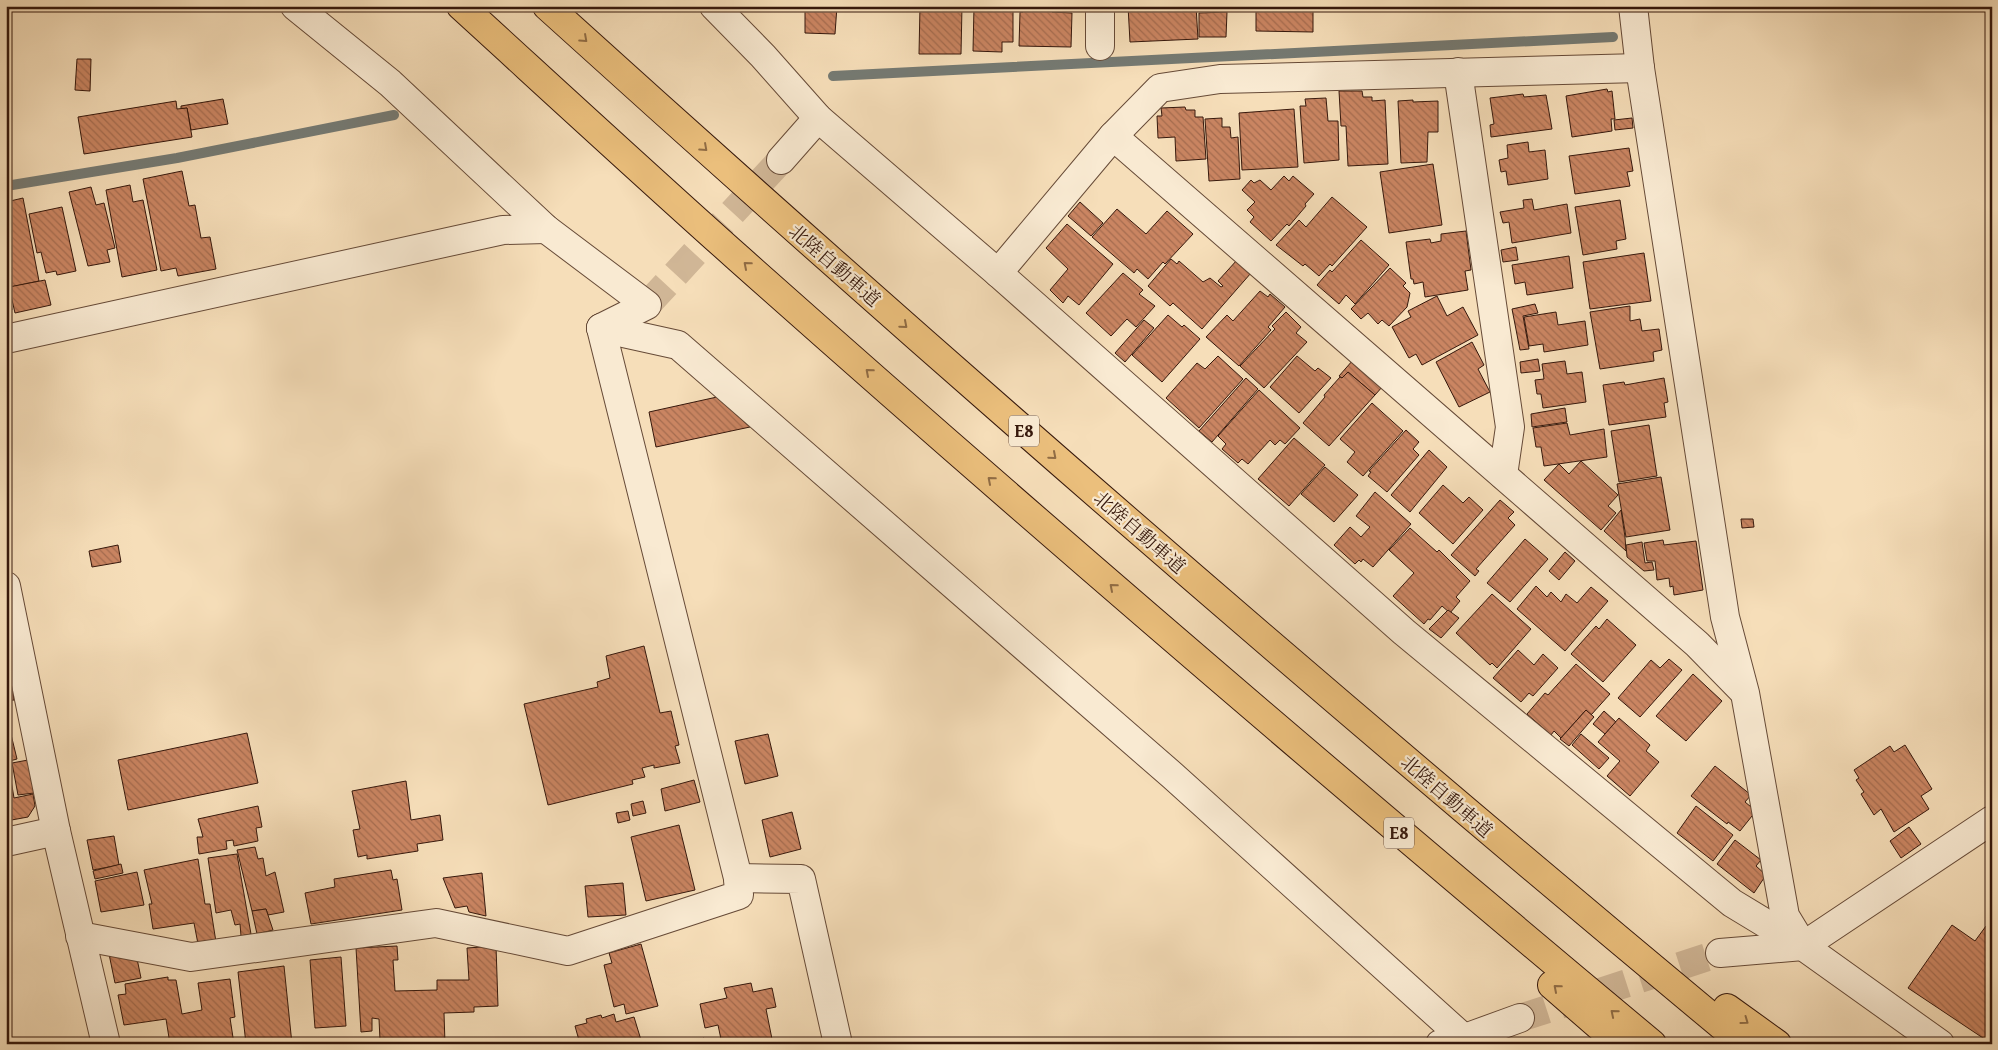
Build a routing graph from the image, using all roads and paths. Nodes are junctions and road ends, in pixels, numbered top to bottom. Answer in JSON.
{"nodes":[{"id":1,"x":295,"y":6,"type":"edge"},
{"id":2,"x":461,"y":6,"type":"edge"},
{"id":3,"x":547,"y":6,"type":"edge"},
{"id":4,"x":714,"y":6,"type":"edge"},
{"id":5,"x":1100,"y":6,"type":"edge"},
{"id":6,"x":1633,"y":6,"type":"edge"},
{"id":7,"x":1100,"y":46,"type":"dead end"},
{"id":8,"x":1640,"y":68,"type":"junction"},
{"id":9,"x":1458,"y":72,"type":"junction"},
{"id":10,"x":818,"y":118,"type":"junction"},
{"id":11,"x":1113,"y":136,"type":"junction"},
{"id":12,"x":781,"y":160,"type":"tunnel mouth"},
{"id":13,"x":546,"y":228,"type":"junction"},
{"id":14,"x":998,"y":273,"type":"junction"},
{"id":15,"x":601,"y":328,"type":"junction"},
{"id":16,"x":6,"y":339,"type":"edge"},
{"id":17,"x":1503,"y":475,"type":"junction"},
{"id":18,"x":6,"y":586,"type":"edge"},
{"id":19,"x":1150,"y":619,"type":"junction"},
{"id":20,"x":1744,"y":693,"type":"junction"},
{"id":21,"x":1992,"y":820,"type":"edge"},
{"id":22,"x":56,"y":831,"type":"junction"},
{"id":23,"x":6,"y":842,"type":"edge"},
{"id":24,"x":1508,"y":848,"type":"junction"},
{"id":25,"x":738,"y":878,"type":"junction"},
{"id":26,"x":80,"y":936,"type":"junction"},
{"id":27,"x":1803,"y":946,"type":"junction"},
{"id":28,"x":1720,"y":953,"type":"tunnel mouth"},
{"id":29,"x":1520,"y":1018,"type":"tunnel mouth"},
{"id":30,"x":1458,"y":1042,"type":"edge"},
{"id":31,"x":106,"y":1044,"type":"edge"},
{"id":32,"x":838,"y":1044,"type":"edge"},
{"id":33,"x":1620,"y":1044,"type":"edge"},
{"id":34,"x":1652,"y":1044,"type":"edge"},
{"id":35,"x":1744,"y":1044,"type":"edge"},
{"id":36,"x":1777,"y":1044,"type":"edge"},
{"id":37,"x":1940,"y":1044,"type":"edge"}],
"edges":[{"from":1,"to":13,"type":"street"},
{"from":19,"to":2,"type":"highway","number":"E8","one_way":true},
{"from":3,"to":24,"type":"highway","name":"北陸自動車道","number":"E8","one_way":true},
{"from":4,"to":10,"type":"street"},
{"from":5,"to":7,"type":"street"},
{"from":6,"to":8,"type":"street"},
{"from":8,"to":9,"type":"street"},
{"from":8,"to":20,"type":"street"},
{"from":9,"to":11,"type":"street"},
{"from":9,"to":17,"type":"street"},
{"from":10,"to":12,"type":"street"},
{"from":10,"to":14,"type":"street"},
{"from":11,"to":14,"type":"street"},
{"from":11,"to":17,"type":"street"},
{"from":13,"to":15,"type":"street"},
{"from":13,"to":16,"type":"street"},
{"from":14,"to":27,"type":"street"},
{"from":15,"to":25,"type":"street"},
{"from":15,"to":30,"type":"street"},
{"from":17,"to":20,"type":"street"},
{"from":18,"to":22,"type":"street"},
{"from":33,"to":19,"type":"highway","one_way":true},
{"from":34,"to":19,"type":"highway","number":"E8","one_way":true},
{"from":20,"to":27,"type":"street"},
{"from":21,"to":27,"type":"street"},
{"from":22,"to":23,"type":"street"},
{"from":22,"to":26,"type":"street"},
{"from":24,"to":35,"type":"highway","name":"北陸自動車道","number":"E8"},
{"from":24,"to":36,"type":"highway","one_way":true},
{"from":25,"to":26,"type":"street"},
{"from":25,"to":32,"type":"street"},
{"from":26,"to":31,"type":"street"},
{"from":27,"to":28,"type":"street"},
{"from":27,"to":37,"type":"street"},
{"from":29,"to":30,"type":"street"}]}
